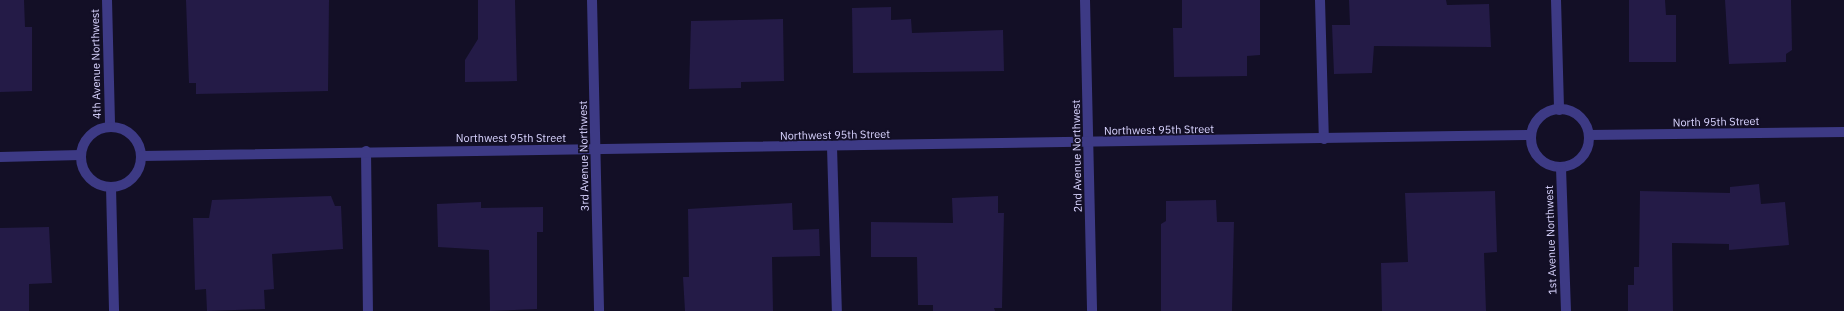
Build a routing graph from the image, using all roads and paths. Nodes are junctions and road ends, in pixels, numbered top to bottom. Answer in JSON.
{"nodes":[{"id":1,"x":107,"y":0,"type":"edge"},
{"id":2,"x":592,"y":0,"type":"edge"},
{"id":3,"x":1085,"y":0,"type":"edge"},
{"id":4,"x":1320,"y":0,"type":"edge"},
{"id":5,"x":1556,"y":0,"type":"edge"},
{"id":6,"x":1559,"y":110,"type":"junction"},
{"id":7,"x":110,"y":127,"type":"junction"},
{"id":8,"x":1844,"y":132,"type":"edge"},
{"id":9,"x":1530,"y":135,"type":"junction"},
{"id":10,"x":1589,"y":135,"type":"junction"},
{"id":11,"x":1324,"y":139,"type":"junction"},
{"id":12,"x":1089,"y":143,"type":"junction"},
{"id":13,"x":832,"y":146,"type":"junction"},
{"id":14,"x":596,"y":150,"type":"junction"},
{"id":15,"x":366,"y":151,"type":"junction"},
{"id":16,"x":81,"y":155,"type":"junction"},
{"id":17,"x":141,"y":156,"type":"junction"},
{"id":18,"x":0,"y":157,"type":"edge"},
{"id":19,"x":1561,"y":168,"type":"junction"},
{"id":20,"x":111,"y":187,"type":"junction"},
{"id":21,"x":114,"y":311,"type":"edge"},
{"id":22,"x":368,"y":311,"type":"edge"},
{"id":23,"x":600,"y":311,"type":"edge"},
{"id":24,"x":837,"y":311,"type":"edge"},
{"id":25,"x":1092,"y":311,"type":"edge"},
{"id":26,"x":1566,"y":311,"type":"edge"}],
"edges":[{"from":1,"to":7,"type":"street","name":"4th Avenue Northwest"},
{"from":2,"to":14,"type":"street","name":"3rd Avenue Northwest"},
{"from":3,"to":12,"type":"street","name":"2nd Avenue Northwest"},
{"from":4,"to":11,"type":"street"},
{"from":5,"to":6,"type":"street"},
{"from":6,"to":9,"type":"street"},
{"from":6,"to":10,"type":"street"},
{"from":7,"to":16,"type":"street"},
{"from":7,"to":17,"type":"street"},
{"from":8,"to":10,"type":"street","name":"North 95th Street"},
{"from":9,"to":11,"type":"street","name":"Northwest 95th Street"},
{"from":9,"to":19,"type":"street"},
{"from":10,"to":19,"type":"street"},
{"from":11,"to":12,"type":"street","name":"Northwest 95th Street"},
{"from":12,"to":13,"type":"street","name":"Northwest 95th Street"},
{"from":12,"to":25,"type":"street","name":"2nd Avenue Northwest"},
{"from":13,"to":14,"type":"street","name":"Northwest 95th Street"},
{"from":13,"to":24,"type":"street"},
{"from":14,"to":15,"type":"street","name":"Northwest 95th Street"},
{"from":14,"to":23,"type":"street","name":"3rd Avenue Northwest"},
{"from":15,"to":17,"type":"street","name":"Northwest 95th Street"},
{"from":15,"to":22,"type":"street"},
{"from":16,"to":18,"type":"street"},
{"from":16,"to":20,"type":"street"},
{"from":17,"to":20,"type":"street"},
{"from":19,"to":26,"type":"street","name":"1st Avenue Northwest"},
{"from":20,"to":21,"type":"street"}]}
